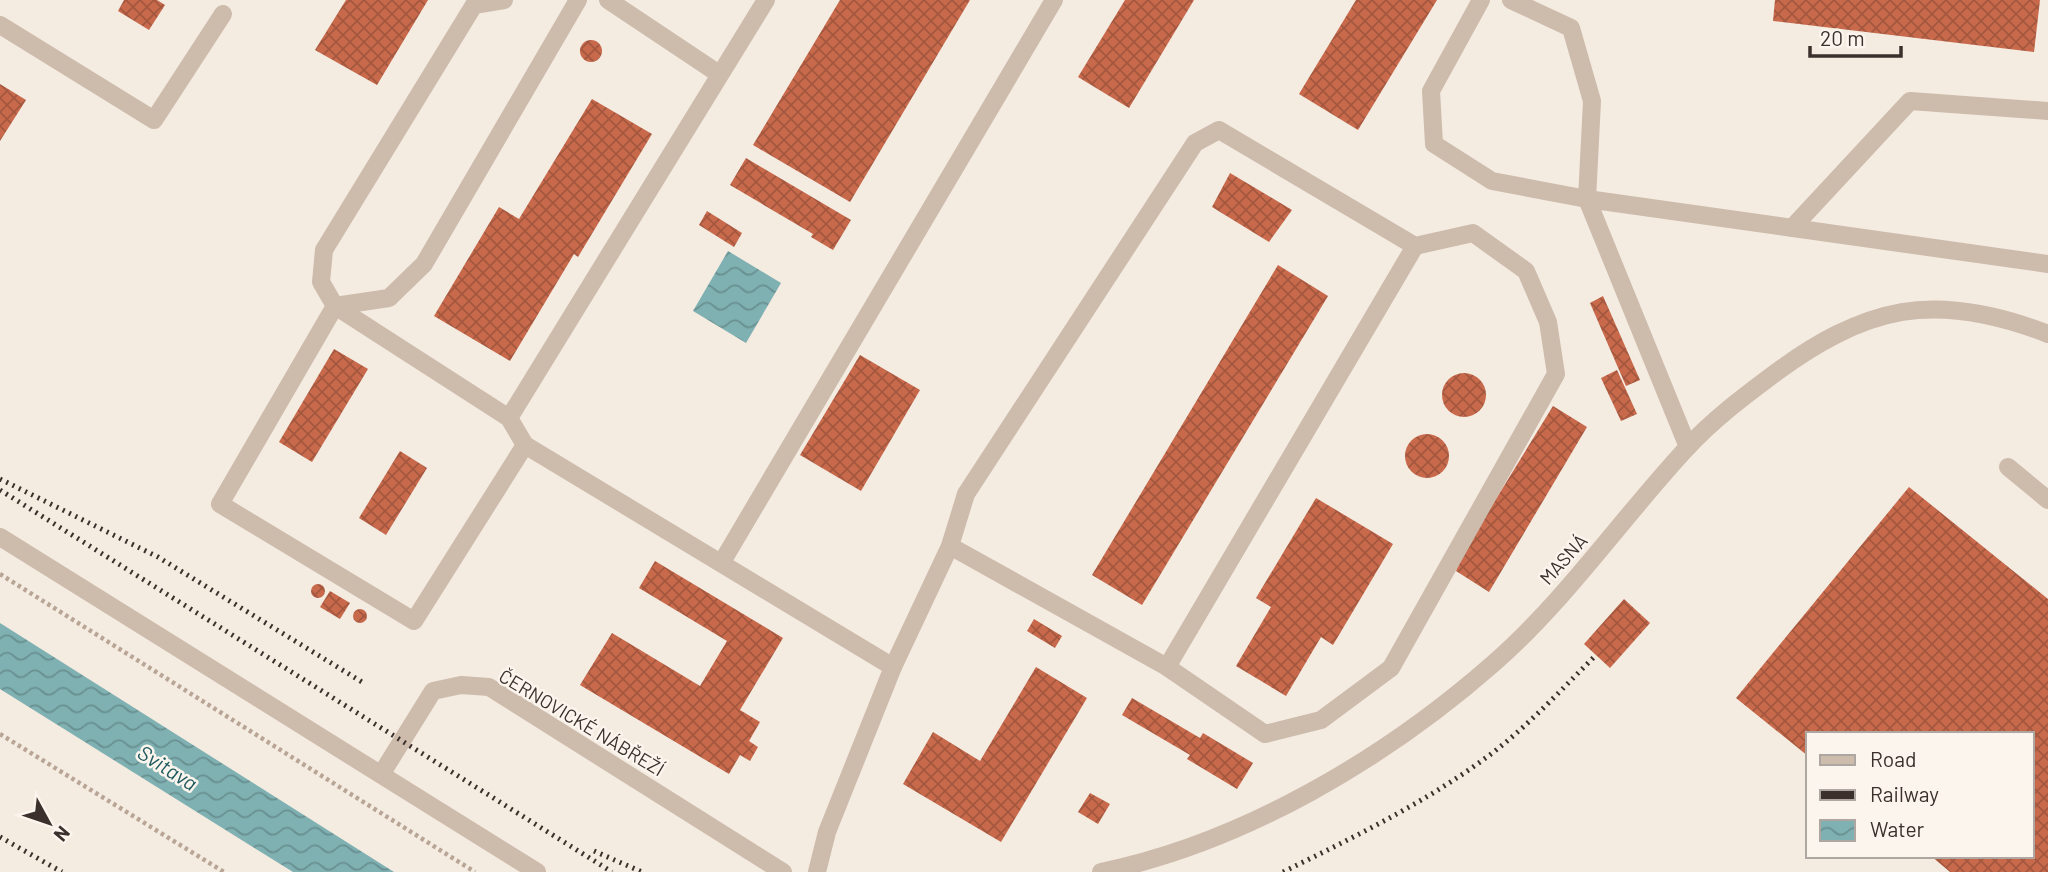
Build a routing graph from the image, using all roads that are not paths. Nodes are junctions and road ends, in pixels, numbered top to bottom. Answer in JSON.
{"nodes":[{"id":1,"x":504,"y":0,"type":"edge"},
{"id":2,"x":578,"y":0,"type":"edge"},
{"id":3,"x":608,"y":0,"type":"edge"},
{"id":4,"x":766,"y":0,"type":"edge"},
{"id":5,"x":1481,"y":0,"type":"edge"},
{"id":6,"x":1511,"y":0,"type":"edge"},
{"id":7,"x":1046,"y":3,"type":"edge"},
{"id":8,"x":223,"y":14,"type":"dead end"},
{"id":9,"x":0,"y":25,"type":"edge"},
{"id":10,"x":719,"y":74,"type":"junction"},
{"id":11,"x":2048,"y":111,"type":"edge"},
{"id":12,"x":1587,"y":199,"type":"junction"},
{"id":13,"x":1792,"y":228,"type":"junction"},
{"id":14,"x":1415,"y":246,"type":"junction"},
{"id":15,"x":2048,"y":264,"type":"edge"},
{"id":16,"x":335,"y":306,"type":"junction"},
{"id":17,"x":2048,"y":334,"type":"edge"},
{"id":18,"x":509,"y":418,"type":"junction"},
{"id":19,"x":525,"y":445,"type":"junction"},
{"id":20,"x":1688,"y":447,"type":"junction"},
{"id":21,"x":2008,"y":467,"type":"dead end"},
{"id":22,"x":2048,"y":500,"type":"edge"},
{"id":23,"x":0,"y":537,"type":"edge"},
{"id":24,"x":950,"y":546,"type":"junction"},
{"id":25,"x":722,"y":562,"type":"junction"},
{"id":26,"x":893,"y":667,"type":"junction"},
{"id":27,"x":1167,"y":667,"type":"junction"},
{"id":28,"x":382,"y":773,"type":"junction"},
{"id":29,"x":537,"y":872,"type":"edge"},
{"id":30,"x":783,"y":872,"type":"edge"},
{"id":31,"x":817,"y":872,"type":"edge"},
{"id":32,"x":1101,"y":872,"type":"edge"}],
"edges":[{"from":1,"to":16,"type":"street"},
{"from":2,"to":16,"type":"street"},
{"from":3,"to":10,"type":"street"},
{"from":4,"to":10,"type":"street"},
{"from":5,"to":12,"type":"street"},
{"from":6,"to":12,"type":"street"},
{"from":7,"to":25,"type":"street"},
{"from":8,"to":9,"type":"street"},
{"from":10,"to":18,"type":"street"},
{"from":11,"to":13,"type":"street"},
{"from":12,"to":13,"type":"street"},
{"from":12,"to":20,"type":"street"},
{"from":13,"to":15,"type":"street"},
{"from":14,"to":24,"type":"street"},
{"from":14,"to":27,"type":"street"},
{"from":14,"to":27,"type":"street"},
{"from":16,"to":18,"type":"street"},
{"from":16,"to":19,"type":"street"},
{"from":17,"to":20,"type":"street","name":"MASNÁ"},
{"from":18,"to":19,"type":"street"},
{"from":19,"to":25,"type":"street"},
{"from":20,"to":32,"type":"street","name":"MASNÁ"},
{"from":21,"to":22,"type":"street"},
{"from":23,"to":28,"type":"street"},
{"from":24,"to":26,"type":"street"},
{"from":24,"to":27,"type":"street"},
{"from":25,"to":26,"type":"street"},
{"from":26,"to":31,"type":"street"},
{"from":28,"to":29,"type":"street"},
{"from":28,"to":30,"type":"street","name":"ČERNOVICKÉ NÁBŘEŽÍ"}]}
